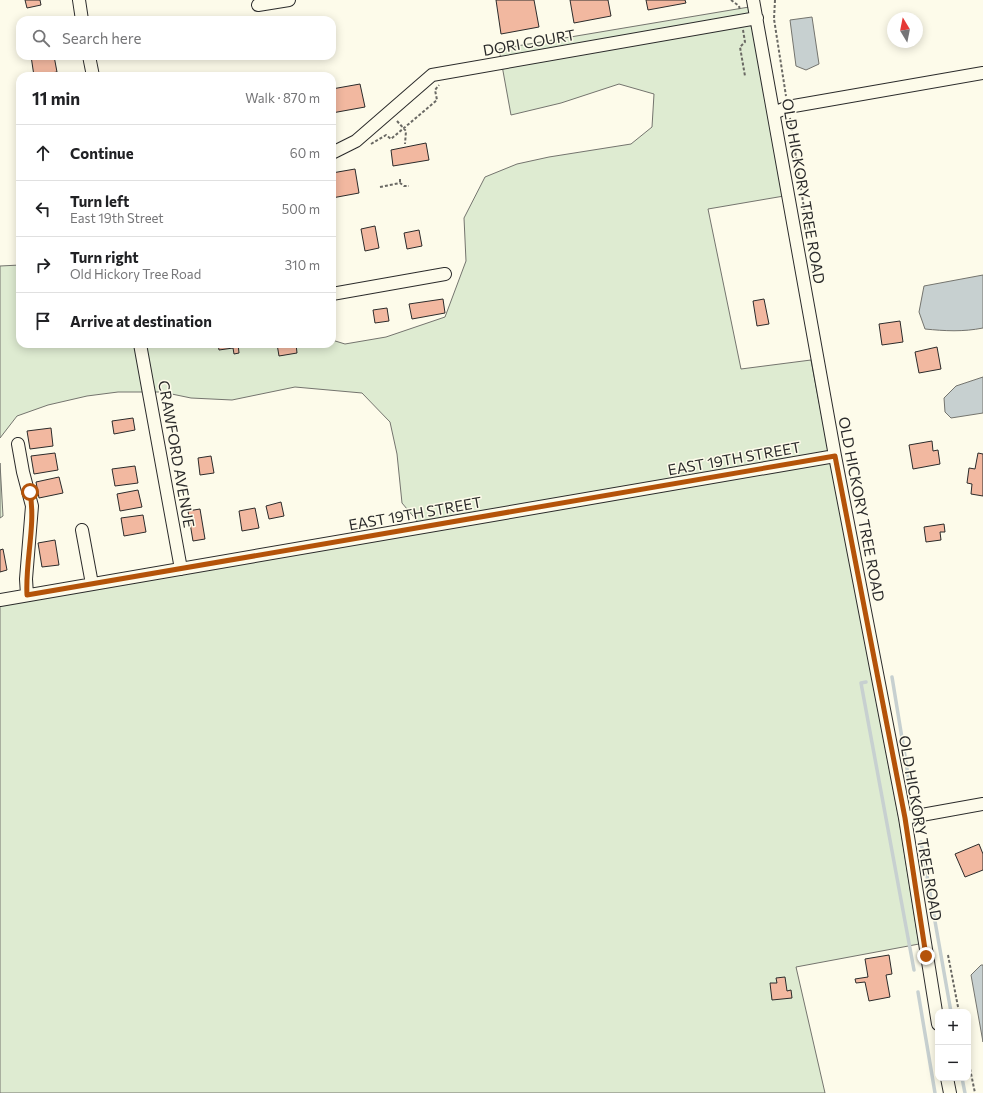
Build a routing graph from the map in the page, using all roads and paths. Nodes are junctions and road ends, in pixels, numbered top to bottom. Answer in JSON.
{"nodes":[{"id":1,"x":79,"y":0,"type":"edge"},
{"id":2,"x":289,"y":0,"type":"edge"},
{"id":3,"x":731,"y":0,"type":"edge"},
{"id":4,"x":753,"y":0,"type":"edge"},
{"id":5,"x":775,"y":0,"type":"edge"},
{"id":6,"x":258,"y":5,"type":"dead end"},
{"id":7,"x":81,"y":16,"type":"edge"},
{"id":8,"x":757,"y":18,"type":"junction"},
{"id":9,"x":742,"y":21,"type":"junction"},
{"id":10,"x":90,"y":60,"type":"edge"},
{"id":11,"x":91,"y":72,"type":"edge"},
{"id":12,"x":983,"y":73,"type":"edge"},
{"id":13,"x":744,"y":76,"type":"dead end"},
{"id":14,"x":441,"y":82,"type":"dead end"},
{"id":15,"x":788,"y":107,"type":"junction"},
{"id":16,"x":774,"y":113,"type":"junction"},
{"id":17,"x":398,"y":121,"type":"dead end"},
{"id":18,"x":404,"y":128,"type":"junction"},
{"id":19,"x":384,"y":137,"type":"dead end"},
{"id":20,"x":405,"y":144,"type":"dead end"},
{"id":21,"x":336,"y":151,"type":"edge"},
{"id":22,"x":400,"y":179,"type":"dead end"},
{"id":23,"x":400,"y":183,"type":"junction"},
{"id":24,"x":409,"y":186,"type":"dead end"},
{"id":25,"x":380,"y":187,"type":"dead end"},
{"id":26,"x":809,"y":241,"type":"dead end"},
{"id":27,"x":445,"y":274,"type":"dead end"},
{"id":28,"x":336,"y":293,"type":"edge"},
{"id":29,"x":141,"y":348,"type":"edge"},
{"id":30,"x":18,"y":444,"type":"dead end"},
{"id":31,"x":835,"y":456,"type":"junction"},
{"id":32,"x":82,"y":530,"type":"dead end"},
{"id":33,"x":181,"y":569,"type":"junction"},
{"id":34,"x":92,"y":584,"type":"junction"},
{"id":35,"x":27,"y":595,"type":"junction"},
{"id":36,"x":0,"y":600,"type":"edge"},
{"id":37,"x":983,"y":804,"type":"edge"},
{"id":38,"x":905,"y":818,"type":"junction"},
{"id":39,"x":948,"y":955,"type":"dead end"},
{"id":40,"x":936,"y":1009,"type":"edge"},
{"id":41,"x":958,"y":1009,"type":"edge"},
{"id":42,"x":971,"y":1076,"type":"edge"},
{"id":43,"x":948,"y":1081,"type":"edge"},
{"id":44,"x":950,"y":1093,"type":"edge"},
{"id":45,"x":974,"y":1093,"type":"edge"}],
"edges":[{"from":1,"to":7,"type":"street"},
{"from":2,"to":6,"type":"street"},
{"from":3,"to":9,"type":"path"},
{"from":4,"to":8,"type":"street","name":"OLD HICKORY TREE ROAD"},
{"from":5,"to":15,"type":"path"},
{"from":8,"to":9,"type":"street","name":"DORI COURT"},
{"from":8,"to":16,"type":"street","name":"OLD HICKORY TREE ROAD"},
{"from":9,"to":13,"type":"path"},
{"from":9,"to":21,"type":"street","name":"DORI COURT"},
{"from":10,"to":11,"type":"street"},
{"from":12,"to":15,"type":"street"},
{"from":14,"to":18,"type":"path"},
{"from":15,"to":16,"type":"street"},
{"from":15,"to":26,"type":"path"},
{"from":16,"to":31,"type":"street","name":"OLD HICKORY TREE ROAD"},
{"from":17,"to":18,"type":"path"},
{"from":18,"to":19,"type":"path"},
{"from":18,"to":20,"type":"path"},
{"from":22,"to":23,"type":"path"},
{"from":23,"to":24,"type":"path"},
{"from":23,"to":25,"type":"path"},
{"from":27,"to":28,"type":"street"},
{"from":29,"to":33,"type":"street","name":"CRAWFORD AVENUE"},
{"from":30,"to":35,"type":"street"},
{"from":31,"to":33,"type":"street","name":"EAST 19TH STREET"},
{"from":31,"to":38,"type":"street","name":"OLD HICKORY TREE ROAD"},
{"from":32,"to":34,"type":"street"},
{"from":33,"to":34,"type":"street","name":"EAST 19TH STREET"},
{"from":34,"to":35,"type":"street","name":"EAST 19TH STREET"},
{"from":35,"to":36,"type":"street","name":"EAST 19TH STREET"},
{"from":37,"to":38,"type":"street"},
{"from":38,"to":40,"type":"street","name":"OLD HICKORY TREE ROAD"},
{"from":39,"to":41,"type":"path"},
{"from":42,"to":45,"type":"path"},
{"from":43,"to":44,"type":"street"}]}
